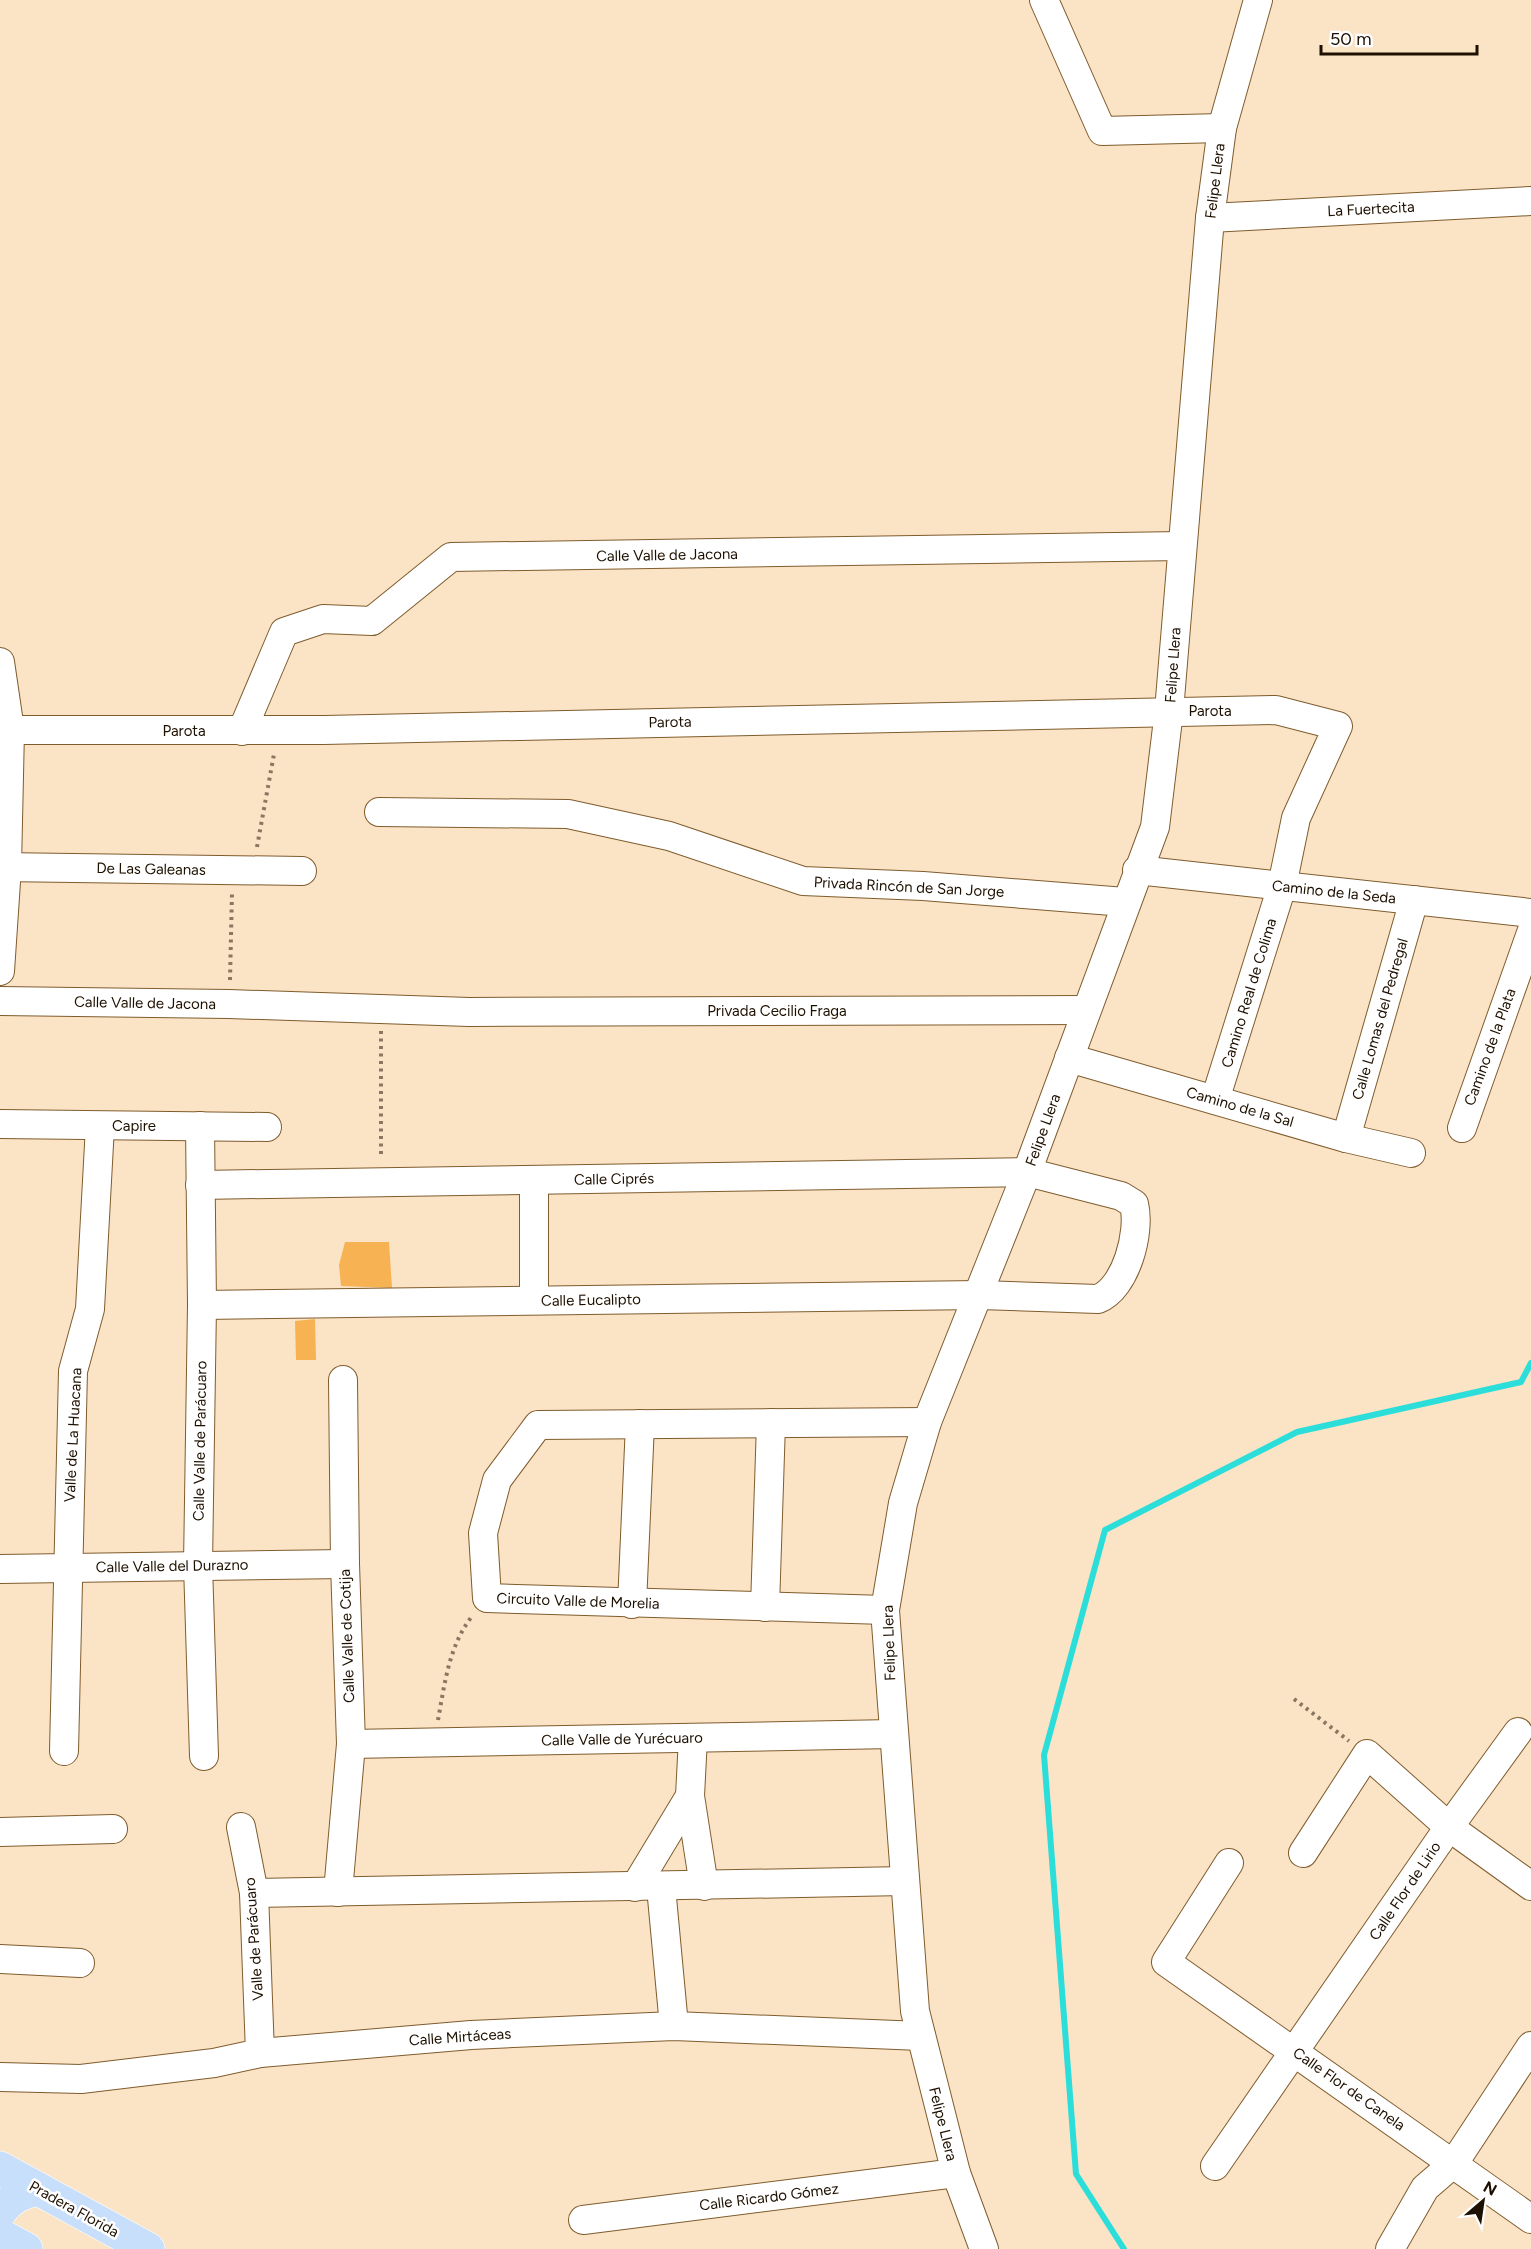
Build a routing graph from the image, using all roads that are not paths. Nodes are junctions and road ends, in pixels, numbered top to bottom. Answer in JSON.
{"nodes":[{"id":1,"x":1044,"y":0,"type":"edge"},
{"id":2,"x":1258,"y":0,"type":"edge"},
{"id":3,"x":1222,"y":128,"type":"junction"},
{"id":4,"x":1531,"y":201,"type":"edge"},
{"id":5,"x":1210,"y":218,"type":"junction"},
{"id":6,"x":1182,"y":546,"type":"junction"},
{"id":7,"x":0,"y":662,"type":"edge"},
{"id":8,"x":1169,"y":711,"type":"junction"},
{"id":9,"x":1338,"y":726,"type":"joint"},
{"id":10,"x":5,"y":730,"type":"edge"},
{"id":11,"x":242,"y":731,"type":"junction"},
{"id":12,"x":379,"y":812,"type":"dead end"},
{"id":13,"x":3,"y":867,"type":"edge"},
{"id":14,"x":1137,"y":870,"type":"junction"},
{"id":15,"x":302,"y":871,"type":"dead end"},
{"id":16,"x":1282,"y":886,"type":"junction"},
{"id":17,"x":1414,"y":900,"type":"junction"},
{"id":18,"x":1125,"y":902,"type":"junction"},
{"id":19,"x":1531,"y":913,"type":"edge"},
{"id":20,"x":1531,"y":933,"type":"edge"},
{"id":21,"x":0,"y":971,"type":"edge"},
{"id":22,"x":0,"y":1001,"type":"edge"},
{"id":23,"x":229,"y":1004,"type":"joint"},
{"id":24,"x":1086,"y":1010,"type":"junction"},
{"id":25,"x":1069,"y":1058,"type":"junction"},
{"id":26,"x":1215,"y":1100,"type":"junction"},
{"id":27,"x":0,"y":1124,"type":"edge"},
{"id":28,"x":100,"y":1126,"type":"junction"},
{"id":29,"x":200,"y":1126,"type":"junction"},
{"id":30,"x":267,"y":1127,"type":"dead end"},
{"id":31,"x":1462,"y":1128,"type":"dead end"},
{"id":32,"x":1346,"y":1138,"type":"junction"},
{"id":33,"x":1411,"y":1153,"type":"dead end"},
{"id":34,"x":1028,"y":1172,"type":"junction"},
{"id":35,"x":534,"y":1180,"type":"junction"},
{"id":36,"x":200,"y":1185,"type":"junction"},
{"id":37,"x":980,"y":1295,"type":"junction"},
{"id":38,"x":534,"y":1300,"type":"junction"},
{"id":39,"x":202,"y":1305,"type":"junction"},
{"id":40,"x":343,"y":1380,"type":"dead end"},
{"id":41,"x":927,"y":1422,"type":"junction"},
{"id":42,"x":771,"y":1424,"type":"junction"},
{"id":43,"x":640,"y":1425,"type":"junction"},
{"id":44,"x":345,"y":1564,"type":"junction"},
{"id":45,"x":198,"y":1565,"type":"junction"},
{"id":46,"x":68,"y":1567,"type":"junction"},
{"id":47,"x":0,"y":1569,"type":"edge"},
{"id":48,"x":633,"y":1604,"type":"junction"},
{"id":49,"x":765,"y":1607,"type":"junction"},
{"id":50,"x":885,"y":1610,"type":"junction"},
{"id":51,"x":1518,"y":1732,"type":"dead end"},
{"id":52,"x":893,"y":1734,"type":"junction"},
{"id":53,"x":693,"y":1738,"type":"junction"},
{"id":54,"x":351,"y":1744,"type":"junction"},
{"id":55,"x":64,"y":1751,"type":"dead end"},
{"id":56,"x":204,"y":1756,"type":"dead end"},
{"id":57,"x":690,"y":1796,"type":"junction"},
{"id":58,"x":241,"y":1827,"type":"dead end"},
{"id":59,"x":1449,"y":1827,"type":"junction"},
{"id":60,"x":113,"y":1829,"type":"dead end"},
{"id":61,"x":0,"y":1832,"type":"edge"},
{"id":62,"x":1304,"y":1853,"type":"dead end"},
{"id":63,"x":1229,"y":1863,"type":"dead end"},
{"id":64,"x":905,"y":1881,"type":"junction"},
{"id":65,"x":704,"y":1886,"type":"junction"},
{"id":66,"x":1531,"y":1886,"type":"edge"},
{"id":67,"x":648,"y":1887,"type":"junction"},
{"id":68,"x":338,"y":1892,"type":"junction"},
{"id":69,"x":254,"y":1893,"type":"junction"},
{"id":70,"x":0,"y":1959,"type":"edge"},
{"id":71,"x":80,"y":1963,"type":"dead end"},
{"id":72,"x":674,"y":2026,"type":"junction"},
{"id":73,"x":921,"y":2036,"type":"junction"},
{"id":74,"x":1531,"y":2046,"type":"edge"},
{"id":75,"x":1295,"y":2051,"type":"junction"},
{"id":76,"x":260,"y":2053,"type":"junction"},
{"id":77,"x":0,"y":2078,"type":"edge"},
{"id":78,"x":1454,"y":2163,"type":"junction"},
{"id":79,"x":1215,"y":2166,"type":"dead end"},
{"id":80,"x":0,"y":2168,"type":"edge"},
{"id":81,"x":956,"y":2173,"type":"junction"},
{"id":82,"x":38,"y":2189,"type":"junction"},
{"id":83,"x":0,"y":2211,"type":"edge"},
{"id":84,"x":1531,"y":2219,"type":"edge"},
{"id":85,"x":583,"y":2220,"type":"dead end"},
{"id":86,"x":0,"y":2235,"type":"edge"},
{"id":87,"x":985,"y":2248,"type":"edge"},
{"id":88,"x":26,"y":2249,"type":"edge"},
{"id":89,"x":148,"y":2249,"type":"edge"},
{"id":90,"x":1390,"y":2249,"type":"edge"}],
"edges":[{"from":1,"to":3,"type":"street"},
{"from":2,"to":3,"type":"street","name":"Felipe Llera"},
{"from":3,"to":5,"type":"street","name":"Felipe Llera"},
{"from":4,"to":5,"type":"street","name":"La Fuertecita"},
{"from":5,"to":6,"type":"street","name":"Felipe Llera"},
{"from":6,"to":8,"type":"street","name":"Felipe Llera"},
{"from":6,"to":11,"type":"street","name":"Calle Valle de Jacona"},
{"from":7,"to":10,"type":"street"},
{"from":8,"to":9,"type":"street","name":"Parota"},
{"from":8,"to":11,"type":"street","name":"Parota"},
{"from":8,"to":14,"type":"street","name":"Felipe Llera"},
{"from":9,"to":16,"type":"street","name":"Camino Real de Colima"},
{"from":10,"to":11,"type":"street","name":"Parota"},
{"from":10,"to":13,"type":"street"},
{"from":12,"to":18,"type":"street","name":"Privada Rincón de San Jorge"},
{"from":13,"to":15,"type":"street","name":"De Las Galeanas"},
{"from":13,"to":21,"type":"street"},
{"from":14,"to":16,"type":"street","name":"Camino de la Seda"},
{"from":14,"to":18,"type":"street","name":"Felipe Llera"},
{"from":16,"to":17,"type":"street","name":"Camino de la Seda"},
{"from":16,"to":26,"type":"street","name":"Camino Real de Colima"},
{"from":17,"to":19,"type":"street","name":"Camino de la Seda"},
{"from":17,"to":32,"type":"street","name":"Calle Lomas del Pedregal"},
{"from":18,"to":24,"type":"street","name":"Felipe Llera"},
{"from":20,"to":31,"type":"street","name":"Camino de la Plata"},
{"from":22,"to":23,"type":"street","name":"Calle Valle de Jacona"},
{"from":23,"to":24,"type":"street","name":"Privada Cecilio Fraga"},
{"from":24,"to":25,"type":"street","name":"Felipe Llera"},
{"from":25,"to":26,"type":"street","name":"Camino de la Sal"},
{"from":25,"to":34,"type":"street","name":"Felipe Llera"},
{"from":26,"to":32,"type":"street","name":"Camino de la Sal"},
{"from":27,"to":28,"type":"street","name":"Capire"},
{"from":28,"to":29,"type":"street","name":"Capire"},
{"from":28,"to":46,"type":"street","name":"Valle de La Huacana"},
{"from":29,"to":30,"type":"street","name":"Capire"},
{"from":29,"to":36,"type":"street","name":"Calle Valle de Parácuaro"},
{"from":32,"to":33,"type":"street","name":"Camino de la Sal"},
{"from":34,"to":35,"type":"street","name":"Calle Ciprés"},
{"from":34,"to":37,"type":"street","name":"Felipe Llera"},
{"from":34,"to":37,"type":"street","name":"Calle Ciprés"},
{"from":35,"to":36,"type":"street","name":"Calle Ciprés"},
{"from":35,"to":38,"type":"street"},
{"from":36,"to":39,"type":"street","name":"Calle Valle de Parácuaro"},
{"from":37,"to":38,"type":"street","name":"Calle Eucalipto"},
{"from":37,"to":41,"type":"street","name":"Felipe Llera"},
{"from":38,"to":39,"type":"street","name":"Calle Eucalipto"},
{"from":39,"to":45,"type":"street","name":"Calle Valle de Parácuaro"},
{"from":40,"to":44,"type":"street","name":"Calle Valle de Cotija"},
{"from":41,"to":42,"type":"street","name":"Circuito Valle de Morelia"},
{"from":41,"to":50,"type":"street","name":"Felipe Llera"},
{"from":42,"to":43,"type":"street","name":"Circuito Valle de Morelia"},
{"from":42,"to":49,"type":"street"},
{"from":43,"to":48,"type":"street"},
{"from":43,"to":48,"type":"street","name":"Circuito Valle de Morelia"},
{"from":44,"to":45,"type":"street","name":"Calle Valle del Durazno"},
{"from":44,"to":54,"type":"street","name":"Calle Valle de Cotija"},
{"from":45,"to":46,"type":"street","name":"Calle Valle del Durazno"},
{"from":45,"to":56,"type":"street","name":"Calle Valle de Parácuaro"},
{"from":46,"to":47,"type":"street","name":"Calle Valle del Durazno"},
{"from":46,"to":55,"type":"street","name":"Valle de La Huacana"},
{"from":48,"to":49,"type":"street","name":"Circuito Valle de Morelia"},
{"from":49,"to":50,"type":"street","name":"Circuito Valle de Morelia"},
{"from":50,"to":52,"type":"street","name":"Felipe Llera"},
{"from":51,"to":59,"type":"street","name":"Calle Flor de Lirio"},
{"from":52,"to":53,"type":"street","name":"Calle Valle de Yurécuaro"},
{"from":52,"to":64,"type":"street","name":"Felipe Llera"},
{"from":53,"to":54,"type":"street","name":"Calle Valle de Yurécuaro"},
{"from":53,"to":57,"type":"street"},
{"from":54,"to":68,"type":"street","name":"Calle Valle de Cotija"},
{"from":57,"to":65,"type":"street"},
{"from":57,"to":67,"type":"street"},
{"from":58,"to":69,"type":"street","name":"Valle de Parácuaro"},
{"from":59,"to":62,"type":"street"},
{"from":59,"to":66,"type":"street"},
{"from":59,"to":75,"type":"street","name":"Calle Flor de Lirio"},
{"from":60,"to":61,"type":"street"},
{"from":63,"to":75,"type":"street","name":"Calle Flor de Canela"},
{"from":64,"to":65,"type":"street"},
{"from":64,"to":73,"type":"street","name":"Felipe Llera"},
{"from":65,"to":67,"type":"street"},
{"from":67,"to":68,"type":"street"},
{"from":67,"to":72,"type":"street"},
{"from":68,"to":69,"type":"street"},
{"from":69,"to":76,"type":"street","name":"Valle de Parácuaro"},
{"from":70,"to":71,"type":"street"},
{"from":72,"to":73,"type":"street","name":"Calle Mirtáceas"},
{"from":72,"to":76,"type":"street","name":"Calle Mirtáceas"},
{"from":73,"to":81,"type":"street","name":"Felipe Llera"},
{"from":74,"to":78,"type":"street"},
{"from":75,"to":78,"type":"street","name":"Calle Flor de Canela"},
{"from":75,"to":79,"type":"street","name":"Calle Flor de Lirio"},
{"from":76,"to":77,"type":"street","name":"Calle Mirtáceas"},
{"from":78,"to":84,"type":"street","name":"Calle Flor de Canela"},
{"from":78,"to":90,"type":"street"},
{"from":80,"to":82,"type":"main road","name":"Pradera Florida"},
{"from":81,"to":85,"type":"street","name":"Calle Ricardo Gómez"},
{"from":81,"to":87,"type":"street","name":"Felipe Llera"},
{"from":82,"to":83,"type":"main road"},
{"from":82,"to":89,"type":"main road","name":"Pradera Florida"},
{"from":86,"to":88,"type":"main road"}]}
